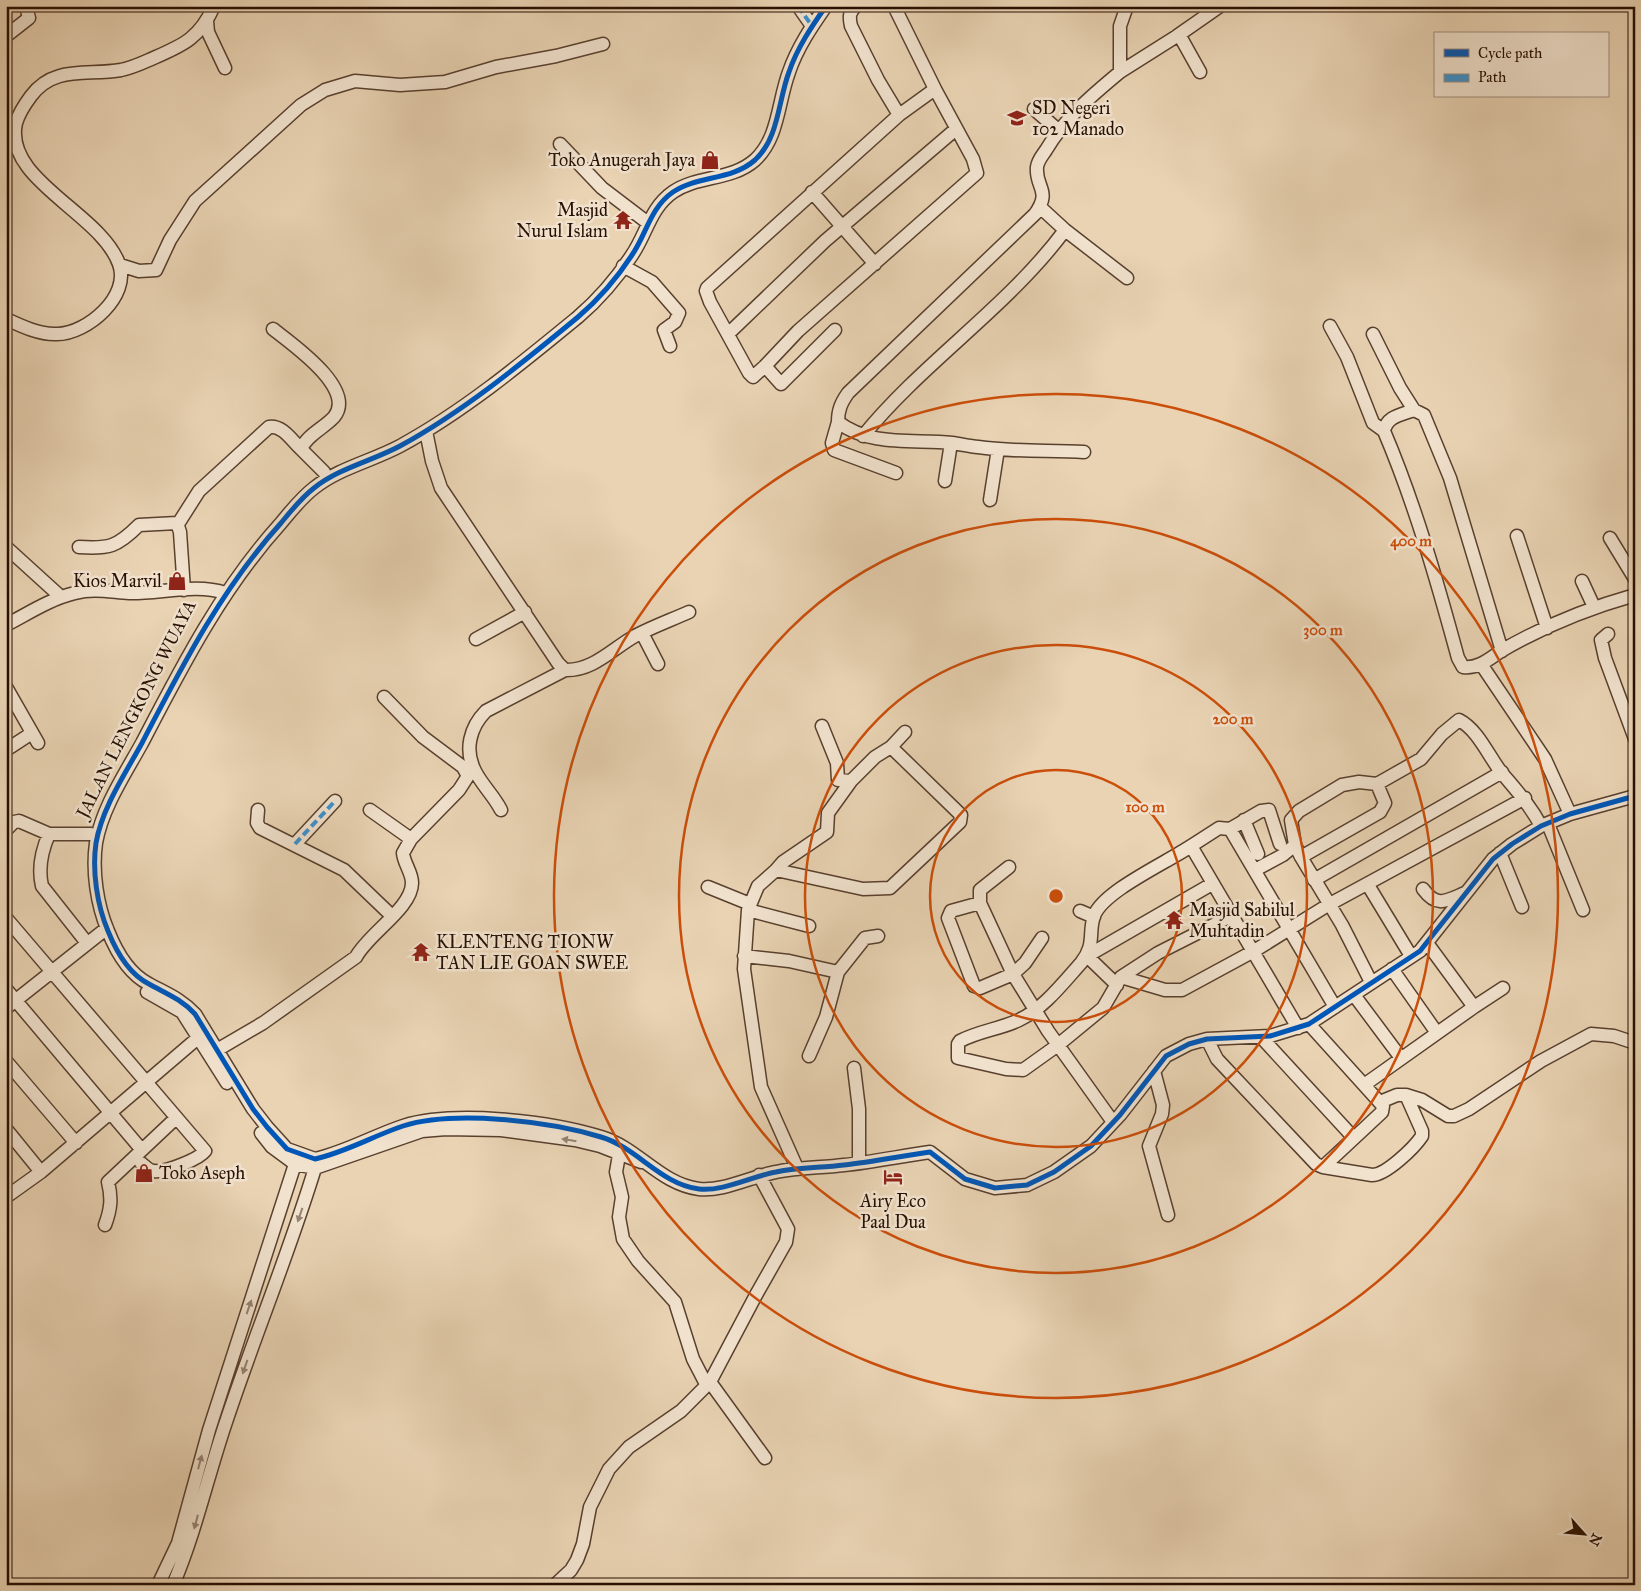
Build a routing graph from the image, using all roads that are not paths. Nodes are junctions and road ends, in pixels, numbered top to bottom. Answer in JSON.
{"nodes":[{"id":1,"x":26,"y":6,"type":"edge"},
{"id":2,"x":214,"y":6,"type":"edge"},
{"id":3,"x":798,"y":6,"type":"edge"},
{"id":4,"x":826,"y":6,"type":"edge"},
{"id":5,"x":856,"y":6,"type":"edge"},
{"id":6,"x":894,"y":6,"type":"edge"},
{"id":7,"x":1127,"y":6,"type":"edge"},
{"id":8,"x":1220,"y":6,"type":"edge"},
{"id":9,"x":207,"y":21,"type":"junction"},
{"id":10,"x":812,"y":26,"type":"junction"},
{"id":11,"x":8,"y":30,"type":"edge"},
{"id":12,"x":1177,"y":36,"type":"junction"},
{"id":13,"x":603,"y":44,"type":"dead end"},
{"id":14,"x":225,"y":68,"type":"dead end"},
{"id":15,"x":1120,"y":72,"type":"junction"},
{"id":16,"x":1200,"y":72,"type":"dead end"},
{"id":17,"x":934,"y":89,"type":"junction"},
{"id":18,"x":1034,"y":108,"type":"dead end"},
{"id":19,"x":899,"y":114,"type":"junction"},
{"id":20,"x":956,"y":129,"type":"junction"},
{"id":21,"x":1058,"y":130,"type":"junction"},
{"id":22,"x":560,"y":144,"type":"dead end"},
{"id":23,"x":12,"y":151,"type":"edge"},
{"id":24,"x":812,"y":192,"type":"junction"},
{"id":25,"x":1040,"y":207,"type":"junction"},
{"id":26,"x":648,"y":222,"type":"junction"},
{"id":27,"x":843,"y":226,"type":"junction"},
{"id":28,"x":1064,"y":230,"type":"junction"},
{"id":29,"x":875,"y":264,"type":"junction"},
{"id":30,"x":120,"y":265,"type":"junction"},
{"id":31,"x":624,"y":266,"type":"junction"},
{"id":32,"x":1127,"y":278,"type":"dead end"},
{"id":33,"x":612,"y":281,"type":"junction"},
{"id":34,"x":6,"y":319,"type":"edge"},
{"id":35,"x":1330,"y":326,"type":"dead end"},
{"id":36,"x":273,"y":329,"type":"dead end"},
{"id":37,"x":835,"y":330,"type":"dead end"},
{"id":38,"x":728,"y":334,"type":"junction"},
{"id":39,"x":1373,"y":334,"type":"dead end"},
{"id":40,"x":670,"y":346,"type":"dead end"},
{"id":41,"x":765,"y":366,"type":"junction"},
{"id":42,"x":1414,"y":410,"type":"junction"},
{"id":43,"x":838,"y":422,"type":"junction"},
{"id":44,"x":426,"y":430,"type":"junction"},
{"id":45,"x":1384,"y":431,"type":"junction"},
{"id":46,"x":862,"y":436,"type":"junction"},
{"id":47,"x":951,"y":443,"type":"junction"},
{"id":48,"x":998,"y":449,"type":"junction"},
{"id":49,"x":301,"y":450,"type":"junction"},
{"id":50,"x":1084,"y":452,"type":"dead end"},
{"id":51,"x":324,"y":472,"type":"junction"},
{"id":52,"x":896,"y":473,"type":"dead end"},
{"id":53,"x":945,"y":481,"type":"dead end"},
{"id":54,"x":990,"y":500,"type":"dead end"},
{"id":55,"x":178,"y":524,"type":"junction"},
{"id":56,"x":1517,"y":536,"type":"dead end"},
{"id":57,"x":1610,"y":538,"type":"dead end"},
{"id":58,"x":6,"y":547,"type":"edge"},
{"id":59,"x":79,"y":547,"type":"dead end"},
{"id":60,"x":1635,"y":579,"type":"edge"},
{"id":61,"x":1582,"y":581,"type":"dead end"},
{"id":62,"x":184,"y":590,"type":"junction"},
{"id":63,"x":221,"y":592,"type":"junction"},
{"id":64,"x":1635,"y":595,"type":"edge"},
{"id":65,"x":61,"y":597,"type":"junction"},
{"id":66,"x":1594,"y":607,"type":"junction"},
{"id":67,"x":525,"y":612,"type":"junction"},
{"id":68,"x":689,"y":612,"type":"dead end"},
{"id":69,"x":6,"y":626,"type":"edge"},
{"id":70,"x":1547,"y":628,"type":"junction"},
{"id":71,"x":642,"y":633,"type":"junction"},
{"id":72,"x":1608,"y":634,"type":"dead end"},
{"id":73,"x":476,"y":639,"type":"dead end"},
{"id":74,"x":1502,"y":651,"type":"junction"},
{"id":75,"x":658,"y":664,"type":"dead end"},
{"id":76,"x":1481,"y":664,"type":"junction"},
{"id":77,"x":565,"y":670,"type":"junction"},
{"id":78,"x":8,"y":693,"type":"edge"},
{"id":79,"x":384,"y":698,"type":"dead end"},
{"id":80,"x":1631,"y":716,"type":"edge"},
{"id":81,"x":822,"y":726,"type":"dead end"},
{"id":82,"x":905,"y":732,"type":"dead end"},
{"id":83,"x":1635,"y":739,"type":"edge"},
{"id":84,"x":890,"y":747,"type":"junction"},
{"id":85,"x":6,"y":750,"type":"edge"},
{"id":86,"x":1502,"y":772,"type":"junction"},
{"id":87,"x":851,"y":780,"type":"junction"},
{"id":88,"x":1377,"y":784,"type":"junction"},
{"id":89,"x":1635,"y":796,"type":"edge"},
{"id":90,"x":1525,"y":798,"type":"junction"},
{"id":91,"x":335,"y":801,"type":"dead end"},
{"id":92,"x":258,"y":810,"type":"dead end"},
{"id":93,"x":370,"y":810,"type":"dead end"},
{"id":94,"x":501,"y":810,"type":"dead end"},
{"id":95,"x":1570,"y":814,"type":"junction"},
{"id":96,"x":1244,"y":820,"type":"junction"},
{"id":97,"x":1544,"y":825,"type":"junction"},
{"id":98,"x":6,"y":830,"type":"edge"},
{"id":99,"x":1230,"y":830,"type":"junction"},
{"id":100,"x":49,"y":834,"type":"junction"},
{"id":101,"x":91,"y":834,"type":"junction"},
{"id":102,"x":411,"y":839,"type":"junction"},
{"id":103,"x":295,"y":844,"type":"junction"},
{"id":104,"x":1280,"y":844,"type":"dead end"},
{"id":105,"x":1295,"y":845,"type":"junction"},
{"id":106,"x":1191,"y":846,"type":"junction"},
{"id":107,"x":1500,"y":853,"type":"junction"},
{"id":108,"x":1258,"y":854,"type":"dead end"},
{"id":109,"x":1301,"y":857,"type":"junction"},
{"id":110,"x":1009,"y":867,"type":"dead end"},
{"id":111,"x":776,"y":870,"type":"junction"},
{"id":112,"x":1255,"y":870,"type":"junction"},
{"id":113,"x":1314,"y":880,"type":"junction"},
{"id":114,"x":1212,"y":884,"type":"junction"},
{"id":115,"x":1368,"y":885,"type":"junction"},
{"id":116,"x":708,"y":887,"type":"dead end"},
{"id":117,"x":1423,"y":889,"type":"dead end"},
{"id":118,"x":1465,"y":893,"type":"junction"},
{"id":119,"x":980,"y":903,"type":"junction"},
{"id":120,"x":1328,"y":905,"type":"junction"},
{"id":121,"x":749,"y":907,"type":"junction"},
{"id":122,"x":1522,"y":907,"type":"dead end"},
{"id":123,"x":1583,"y":910,"type":"dead end"},
{"id":124,"x":1080,"y":911,"type":"dead end"},
{"id":125,"x":1233,"y":915,"type":"junction"},
{"id":126,"x":392,"y":916,"type":"junction"},
{"id":127,"x":1094,"y":917,"type":"junction"},
{"id":128,"x":6,"y":918,"type":"edge"},
{"id":129,"x":809,"y":926,"type":"dead end"},
{"id":130,"x":1290,"y":929,"type":"junction"},
{"id":131,"x":103,"y":930,"type":"junction"},
{"id":132,"x":878,"y":936,"type":"dead end"},
{"id":133,"x":1042,"y":938,"type":"dead end"},
{"id":134,"x":87,"y":943,"type":"junction"},
{"id":135,"x":1427,"y":943,"type":"junction"},
{"id":136,"x":1254,"y":951,"type":"junction"},
{"id":137,"x":744,"y":956,"type":"junction"},
{"id":138,"x":1087,"y":956,"type":"junction"},
{"id":139,"x":1411,"y":956,"type":"junction"},
{"id":140,"x":1392,"y":969,"type":"junction"},
{"id":141,"x":51,"y":971,"type":"junction"},
{"id":142,"x":838,"y":972,"type":"junction"},
{"id":143,"x":1013,"y":974,"type":"junction"},
{"id":144,"x":1119,"y":981,"type":"junction"},
{"id":145,"x":1371,"y":982,"type":"junction"},
{"id":146,"x":1503,"y":988,"type":"dead end"},
{"id":147,"x":6,"y":989,"type":"edge"},
{"id":148,"x":1354,"y":995,"type":"junction"},
{"id":149,"x":11,"y":1004,"type":"edge"},
{"id":150,"x":1335,"y":1007,"type":"junction"},
{"id":151,"x":1474,"y":1007,"type":"junction"},
{"id":152,"x":1035,"y":1011,"type":"junction"},
{"id":153,"x":1304,"y":1026,"type":"junction"},
{"id":154,"x":1437,"y":1033,"type":"junction"},
{"id":155,"x":199,"y":1037,"type":"junction"},
{"id":156,"x":1261,"y":1037,"type":"junction"},
{"id":157,"x":1206,"y":1039,"type":"junction"},
{"id":158,"x":1635,"y":1043,"type":"edge"},
{"id":159,"x":1058,"y":1045,"type":"junction"},
{"id":160,"x":217,"y":1050,"type":"junction"},
{"id":161,"x":809,"y":1056,"type":"dead end"},
{"id":162,"x":1402,"y":1058,"type":"junction"},
{"id":163,"x":6,"y":1061,"type":"edge"},
{"id":164,"x":854,"y":1068,"type":"dead end"},
{"id":165,"x":1154,"y":1070,"type":"junction"},
{"id":166,"x":146,"y":1083,"type":"junction"},
{"id":167,"x":1364,"y":1085,"type":"junction"},
{"id":168,"x":1406,"y":1095,"type":"junction"},
{"id":169,"x":1380,"y":1102,"type":"junction"},
{"id":170,"x":110,"y":1114,"type":"junction"},
{"id":171,"x":176,"y":1118,"type":"junction"},
{"id":172,"x":1113,"y":1122,"type":"junction"},
{"id":173,"x":6,"y":1129,"type":"edge"},
{"id":174,"x":547,"y":1131,"type":"junction"},
{"id":175,"x":1354,"y":1137,"type":"junction"},
{"id":176,"x":76,"y":1143,"type":"junction"},
{"id":177,"x":141,"y":1149,"type":"junction"},
{"id":178,"x":619,"y":1155,"type":"junction"},
{"id":179,"x":141,"y":1163,"type":"dead end"},
{"id":180,"x":859,"y":1163,"type":"junction"},
{"id":181,"x":295,"y":1164,"type":"junction"},
{"id":182,"x":648,"y":1164,"type":"junction"},
{"id":183,"x":1323,"y":1167,"type":"junction"},
{"id":184,"x":315,"y":1168,"type":"junction"},
{"id":185,"x":797,"y":1168,"type":"junction"},
{"id":186,"x":41,"y":1172,"type":"junction"},
{"id":187,"x":759,"y":1176,"type":"junction"},
{"id":188,"x":6,"y":1197,"type":"edge"},
{"id":189,"x":1168,"y":1215,"type":"dead end"},
{"id":190,"x":105,"y":1225,"type":"dead end"},
{"id":191,"x":708,"y":1384,"type":"junction"},
{"id":192,"x":765,"y":1458,"type":"dead end"},
{"id":193,"x":184,"y":1544,"type":"junction"},
{"id":194,"x":158,"y":1585,"type":"edge"},
{"id":195,"x":174,"y":1585,"type":"edge"},
{"id":196,"x":555,"y":1585,"type":"edge"}],
"edges":[{"from":1,"to":11,"type":"street"},
{"from":2,"to":9,"type":"street"},
{"from":3,"to":10,"type":"street"},
{"from":4,"to":10,"type":"street","name":"JALAN LENGKONG WUAYA"},
{"from":5,"to":19,"type":"street"},
{"from":6,"to":17,"type":"street"},
{"from":7,"to":15,"type":"street"},
{"from":8,"to":12,"type":"street"},
{"from":9,"to":14,"type":"street"},
{"from":9,"to":23,"type":"street"},
{"from":10,"to":26,"type":"street","name":"JALAN LENGKONG WUAYA"},
{"from":12,"to":15,"type":"street"},
{"from":12,"to":16,"type":"street"},
{"from":13,"to":30,"type":"street"},
{"from":15,"to":21,"type":"street"},
{"from":17,"to":19,"type":"street"},
{"from":17,"to":20,"type":"street"},
{"from":18,"to":21,"type":"street"},
{"from":19,"to":24,"type":"street"},
{"from":20,"to":27,"type":"street"},
{"from":20,"to":29,"type":"street"},
{"from":21,"to":25,"type":"street"},
{"from":22,"to":26,"type":"street"},
{"from":23,"to":30,"type":"street"},
{"from":24,"to":27,"type":"street"},
{"from":24,"to":38,"type":"street"},
{"from":25,"to":28,"type":"street"},
{"from":25,"to":43,"type":"street"},
{"from":26,"to":31,"type":"street","name":"JALAN LENGKONG WUAYA"},
{"from":27,"to":29,"type":"street"},
{"from":27,"to":38,"type":"street"},
{"from":28,"to":32,"type":"street"},
{"from":28,"to":46,"type":"street"},
{"from":29,"to":41,"type":"street"},
{"from":30,"to":34,"type":"street"},
{"from":31,"to":33,"type":"street","name":"JALAN LENGKONG WUAYA"},
{"from":31,"to":40,"type":"street"},
{"from":33,"to":44,"type":"street","name":"JALAN LENGKONG WUAYA"},
{"from":33,"to":51,"type":"street","name":"JALAN LENGKONG WUAYA"},
{"from":35,"to":45,"type":"street"},
{"from":36,"to":49,"type":"street"},
{"from":37,"to":41,"type":"street"},
{"from":38,"to":41,"type":"street"},
{"from":39,"to":42,"type":"street"},
{"from":42,"to":45,"type":"street"},
{"from":42,"to":74,"type":"street"},
{"from":43,"to":46,"type":"street"},
{"from":43,"to":52,"type":"street"},
{"from":44,"to":63,"type":"street","name":"JALAN LENGKONG WUAYA"},
{"from":44,"to":67,"type":"street"},
{"from":45,"to":76,"type":"street"},
{"from":46,"to":47,"type":"street"},
{"from":47,"to":48,"type":"street"},
{"from":47,"to":53,"type":"street"},
{"from":48,"to":50,"type":"street"},
{"from":48,"to":54,"type":"street"},
{"from":49,"to":51,"type":"street"},
{"from":49,"to":55,"type":"street"},
{"from":51,"to":63,"type":"street","name":"JALAN LENGKONG WUAYA"},
{"from":55,"to":59,"type":"street"},
{"from":55,"to":62,"type":"street"},
{"from":56,"to":70,"type":"street"},
{"from":57,"to":60,"type":"street"},
{"from":58,"to":65,"type":"street"},
{"from":61,"to":66,"type":"street"},
{"from":62,"to":63,"type":"street"},
{"from":62,"to":65,"type":"street"},
{"from":63,"to":101,"type":"street","name":"JALAN LENGKONG WUAYA"},
{"from":63,"to":131,"type":"street","name":"JALAN LENGKONG WUAYA"},
{"from":64,"to":66,"type":"street"},
{"from":65,"to":69,"type":"street"},
{"from":66,"to":70,"type":"street"},
{"from":67,"to":73,"type":"street"},
{"from":67,"to":77,"type":"street"},
{"from":68,"to":71,"type":"street"},
{"from":70,"to":74,"type":"street"},
{"from":71,"to":75,"type":"street"},
{"from":71,"to":77,"type":"street"},
{"from":72,"to":80,"type":"street"},
{"from":74,"to":76,"type":"street"},
{"from":76,"to":95,"type":"street"},
{"from":77,"to":94,"type":"street"},
{"from":78,"to":85,"type":"street"},
{"from":79,"to":102,"type":"street"},
{"from":80,"to":83,"type":"street"},
{"from":81,"to":87,"type":"street"},
{"from":82,"to":84,"type":"street"},
{"from":84,"to":87,"type":"street"},
{"from":84,"to":111,"type":"street"},
{"from":86,"to":88,"type":"street"},
{"from":86,"to":90,"type":"street"},
{"from":86,"to":113,"type":"street"},
{"from":87,"to":111,"type":"street"},
{"from":88,"to":105,"type":"street"},
{"from":88,"to":109,"type":"street"},
{"from":89,"to":95,"type":"street"},
{"from":90,"to":97,"type":"street"},
{"from":90,"to":115,"type":"street"},
{"from":91,"to":103,"type":"street"},
{"from":92,"to":103,"type":"street"},
{"from":93,"to":102,"type":"street"},
{"from":95,"to":97,"type":"street"},
{"from":96,"to":99,"type":"street"},
{"from":96,"to":104,"type":"street"},
{"from":96,"to":108,"type":"street"},
{"from":97,"to":107,"type":"street"},
{"from":97,"to":123,"type":"street"},
{"from":98,"to":100,"type":"street"},
{"from":99,"to":106,"type":"street"},
{"from":99,"to":112,"type":"street"},
{"from":100,"to":101,"type":"street"},
{"from":100,"to":134,"type":"street"},
{"from":101,"to":131,"type":"street","name":"JALAN LENGKONG WUAYA"},
{"from":102,"to":126,"type":"street"},
{"from":103,"to":126,"type":"street"},
{"from":105,"to":109,"type":"street"},
{"from":105,"to":112,"type":"street"},
{"from":106,"to":114,"type":"street"},
{"from":106,"to":127,"type":"street"},
{"from":107,"to":118,"type":"street"},
{"from":107,"to":122,"type":"street"},
{"from":109,"to":113,"type":"street"},
{"from":110,"to":119,"type":"street"},
{"from":111,"to":121,"type":"street"},
{"from":112,"to":130,"type":"street"},
{"from":113,"to":120,"type":"street"},
{"from":114,"to":125,"type":"street"},
{"from":114,"to":138,"type":"street"},
{"from":115,"to":120,"type":"street"},
{"from":115,"to":139,"type":"street"},
{"from":116,"to":121,"type":"street"},
{"from":117,"to":118,"type":"street"},
{"from":118,"to":135,"type":"street"},
{"from":119,"to":143,"type":"street"},
{"from":119,"to":143,"type":"street"},
{"from":120,"to":130,"type":"street"},
{"from":120,"to":145,"type":"street"},
{"from":121,"to":129,"type":"street"},
{"from":121,"to":137,"type":"street"},
{"from":124,"to":127,"type":"street"},
{"from":125,"to":136,"type":"street"},
{"from":125,"to":144,"type":"street"},
{"from":126,"to":160,"type":"street"},
{"from":127,"to":138,"type":"street"},
{"from":128,"to":141,"type":"street"},
{"from":130,"to":136,"type":"street"},
{"from":130,"to":150,"type":"street"},
{"from":131,"to":134,"type":"street"},
{"from":131,"to":155,"type":"street","name":"JALAN LENGKONG WUAYA"},
{"from":131,"to":160,"type":"street","name":"JALAN LENGKONG WUAYA"},
{"from":132,"to":142,"type":"street"},
{"from":133,"to":143,"type":"street"},
{"from":134,"to":141,"type":"street"},
{"from":135,"to":139,"type":"street"},
{"from":135,"to":151,"type":"street"},
{"from":136,"to":144,"type":"street"},
{"from":136,"to":153,"type":"street"},
{"from":137,"to":142,"type":"street"},
{"from":137,"to":185,"type":"street"},
{"from":138,"to":144,"type":"street"},
{"from":138,"to":152,"type":"street"},
{"from":139,"to":140,"type":"street"},
{"from":140,"to":145,"type":"street"},
{"from":140,"to":154,"type":"street"},
{"from":141,"to":149,"type":"street"},
{"from":141,"to":166,"type":"street"},
{"from":142,"to":161,"type":"street"},
{"from":143,"to":152,"type":"street"},
{"from":144,"to":159,"type":"street"},
{"from":145,"to":148,"type":"street"},
{"from":146,"to":151,"type":"street"},
{"from":147,"to":149,"type":"street"},
{"from":148,"to":150,"type":"street"},
{"from":148,"to":162,"type":"street"},
{"from":149,"to":170,"type":"street"},
{"from":150,"to":153,"type":"street"},
{"from":151,"to":154,"type":"street"},
{"from":152,"to":159,"type":"street"},
{"from":152,"to":159,"type":"street"},
{"from":153,"to":156,"type":"street"},
{"from":153,"to":167,"type":"street"},
{"from":154,"to":162,"type":"street"},
{"from":155,"to":166,"type":"street"},
{"from":155,"to":181,"type":"street","name":"JALAN LENGKONG WUAYA"},
{"from":156,"to":157,"type":"street"},
{"from":156,"to":175,"type":"street"},
{"from":157,"to":165,"type":"street"},
{"from":157,"to":183,"type":"street"},
{"from":158,"to":168,"type":"street"},
{"from":159,"to":172,"type":"street"},
{"from":160,"to":174,"type":"street","name":"JALAN LENGKONG WUAYA"},
{"from":162,"to":167,"type":"street"},
{"from":163,"to":176,"type":"street"},
{"from":164,"to":180,"type":"street"},
{"from":165,"to":172,"type":"street"},
{"from":165,"to":189,"type":"street"},
{"from":166,"to":170,"type":"street"},
{"from":166,"to":171,"type":"street"},
{"from":167,"to":169,"type":"street"},
{"from":168,"to":169,"type":"street"},
{"from":168,"to":183,"type":"street"},
{"from":169,"to":175,"type":"street"},
{"from":170,"to":176,"type":"street"},
{"from":170,"to":177,"type":"street"},
{"from":171,"to":177,"type":"street"},
{"from":171,"to":179,"type":"street"},
{"from":172,"to":180,"type":"street"},
{"from":173,"to":186,"type":"street"},
{"from":178,"to":174,"type":"street","name":"JALAN LENGKONG WUAYA","one_way":true},
{"from":174,"to":182,"type":"street","name":"JALAN LENGKONG WUAYA"},
{"from":174,"to":184,"type":"street","name":"JALAN LENGKONG WUAYA"},
{"from":175,"to":183,"type":"street"},
{"from":176,"to":186,"type":"street"},
{"from":177,"to":190,"type":"street"},
{"from":178,"to":182,"type":"street","name":"JALAN LENGKONG WUAYA"},
{"from":178,"to":191,"type":"street"},
{"from":180,"to":185,"type":"street"},
{"from":181,"to":184,"type":"street","name":"JALAN LENGKONG WUAYA"},
{"from":193,"to":181,"type":"street","one_way":true},
{"from":182,"to":187,"type":"street"},
{"from":184,"to":193,"type":"street","one_way":true},
{"from":185,"to":187,"type":"street"},
{"from":186,"to":188,"type":"street"},
{"from":187,"to":191,"type":"street"},
{"from":191,"to":192,"type":"street"},
{"from":191,"to":196,"type":"street"},
{"from":193,"to":194,"type":"street"},
{"from":193,"to":195,"type":"street"}]}
